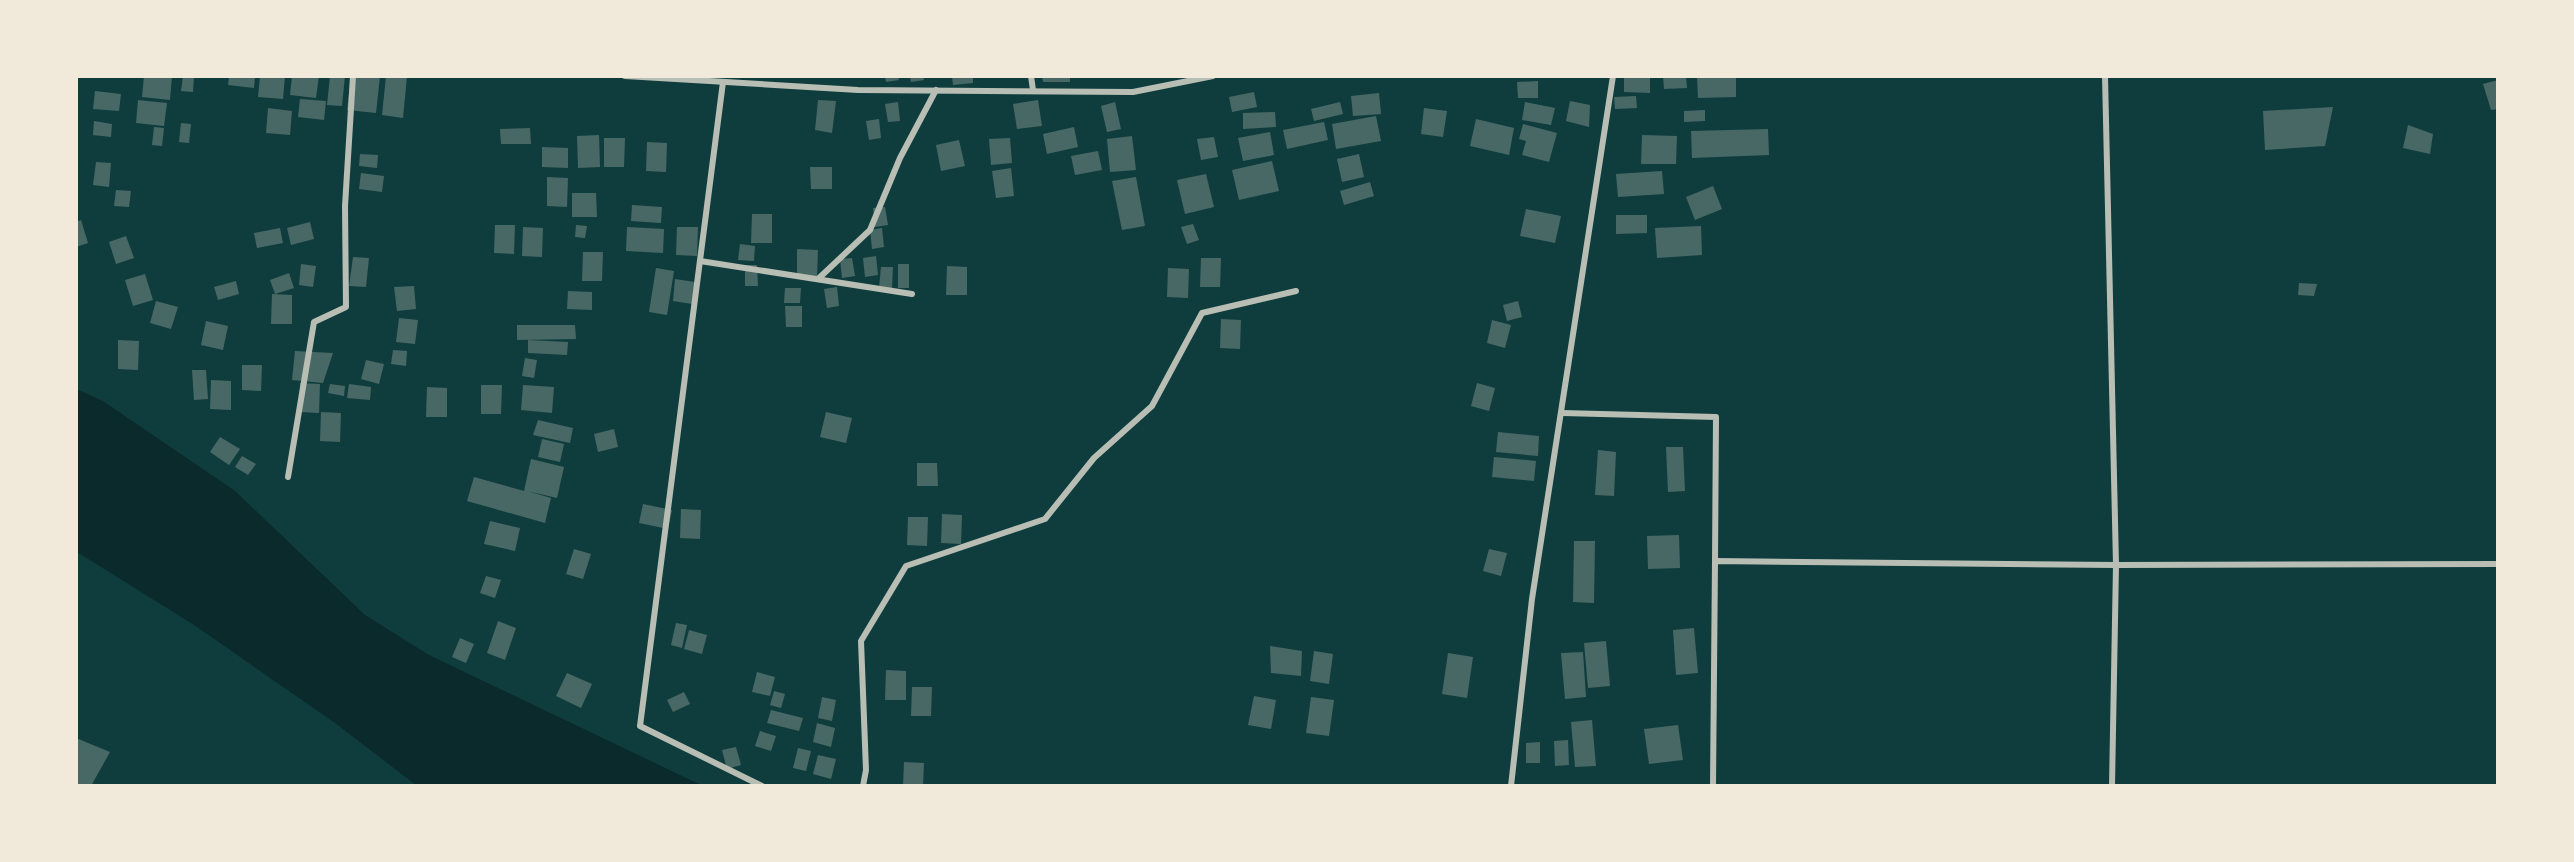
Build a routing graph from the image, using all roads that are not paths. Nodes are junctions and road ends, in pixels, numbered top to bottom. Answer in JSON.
{"nodes":[{"id":1,"x":353,"y":76,"type":"edge"},
{"id":2,"x":625,"y":76,"type":"edge"},
{"id":3,"x":1031,"y":76,"type":"edge"},
{"id":4,"x":1213,"y":76,"type":"edge"},
{"id":5,"x":1613,"y":76,"type":"edge"},
{"id":6,"x":2105,"y":76,"type":"edge"},
{"id":7,"x":723,"y":82,"type":"junction"},
{"id":8,"x":936,"y":90,"type":"junction"},
{"id":9,"x":1033,"y":90,"type":"junction"},
{"id":10,"x":700,"y":261,"type":"junction"},
{"id":11,"x":818,"y":279,"type":"junction"},
{"id":12,"x":1296,"y":291,"type":"dead end"},
{"id":13,"x":912,"y":294,"type":"dead end"},
{"id":14,"x":1562,"y":413,"type":"junction"},
{"id":15,"x":288,"y":477,"type":"dead end"},
{"id":16,"x":1715,"y":561,"type":"junction"},
{"id":17,"x":2498,"y":564,"type":"edge"},
{"id":18,"x":2116,"y":565,"type":"junction"},
{"id":19,"x":762,"y":786,"type":"edge"},
{"id":20,"x":864,"y":786,"type":"edge"},
{"id":21,"x":1511,"y":786,"type":"edge"},
{"id":22,"x":1713,"y":786,"type":"edge"},
{"id":23,"x":2112,"y":786,"type":"edge"}],
"edges":[{"from":1,"to":15,"type":"street"},
{"from":2,"to":7,"type":"street"},
{"from":3,"to":9,"type":"street"},
{"from":4,"to":9,"type":"street"},
{"from":5,"to":14,"type":"street"},
{"from":6,"to":18,"type":"street"},
{"from":7,"to":8,"type":"street"},
{"from":7,"to":10,"type":"street"},
{"from":8,"to":9,"type":"street"},
{"from":8,"to":11,"type":"street"},
{"from":10,"to":11,"type":"street"},
{"from":10,"to":19,"type":"street"},
{"from":11,"to":13,"type":"street"},
{"from":12,"to":20,"type":"street"},
{"from":14,"to":16,"type":"street"},
{"from":14,"to":21,"type":"street"},
{"from":16,"to":18,"type":"street"},
{"from":16,"to":22,"type":"street"},
{"from":17,"to":18,"type":"street"},
{"from":18,"to":23,"type":"street"}]}
